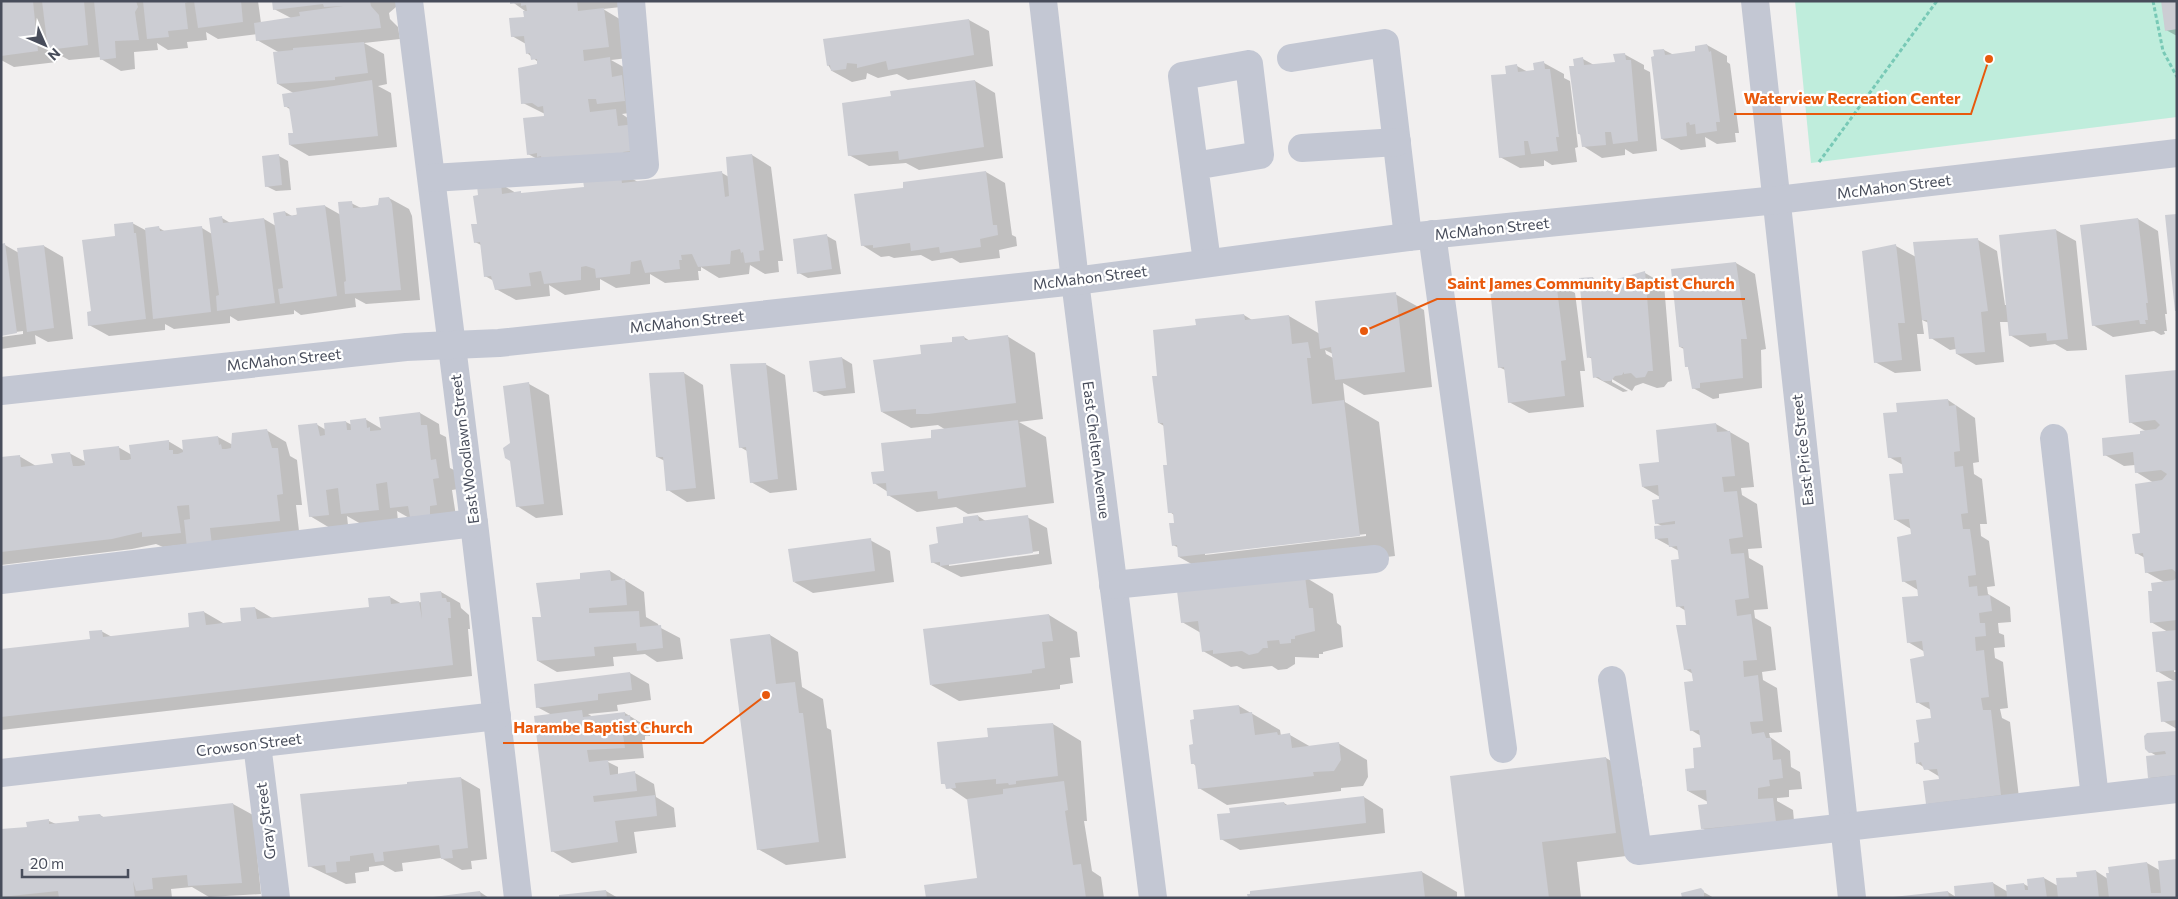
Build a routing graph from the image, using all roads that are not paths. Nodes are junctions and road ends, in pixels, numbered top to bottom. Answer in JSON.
{"nodes":[{"id":1,"x":409,"y":1,"type":"edge"},
{"id":2,"x":631,"y":1,"type":"edge"},
{"id":3,"x":1042,"y":1,"type":"edge"},
{"id":4,"x":1755,"y":1,"type":"edge"},
{"id":5,"x":1291,"y":58,"type":"dead end"},
{"id":6,"x":1397,"y":142,"type":"junction"},
{"id":7,"x":1302,"y":148,"type":"dead end"},
{"id":8,"x":2177,"y":153,"type":"edge"},
{"id":9,"x":1194,"y":166,"type":"dead end"},
{"id":10,"x":432,"y":178,"type":"junction"},
{"id":11,"x":1784,"y":200,"type":"junction"},
{"id":12,"x":1420,"y":236,"type":"junction"},
{"id":13,"x":1207,"y":262,"type":"junction"},
{"id":14,"x":1075,"y":281,"type":"junction"},
{"id":15,"x":452,"y":345,"type":"junction"},
{"id":16,"x":1,"y":391,"type":"edge"},
{"id":17,"x":2054,"y":438,"type":"dead end"},
{"id":18,"x":474,"y":523,"type":"junction"},
{"id":19,"x":1375,"y":559,"type":"dead end"},
{"id":20,"x":1,"y":580,"type":"edge"},
{"id":21,"x":1113,"y":585,"type":"junction"},
{"id":22,"x":1612,"y":680,"type":"dead end"},
{"id":23,"x":497,"y":716,"type":"junction"},
{"id":24,"x":257,"y":744,"type":"junction"},
{"id":25,"x":1503,"y":749,"type":"dead end"},
{"id":26,"x":1,"y":773,"type":"edge"},
{"id":27,"x":2177,"y":789,"type":"edge"},
{"id":28,"x":2095,"y":798,"type":"junction"},
{"id":29,"x":1843,"y":827,"type":"junction"},
{"id":30,"x":276,"y":898,"type":"edge"},
{"id":31,"x":518,"y":898,"type":"edge"},
{"id":32,"x":1153,"y":898,"type":"edge"},
{"id":33,"x":1852,"y":898,"type":"edge"}],
"edges":[{"from":1,"to":10,"type":"street","name":"East Woodlawn Street"},
{"from":2,"to":10,"type":"street"},
{"from":3,"to":14,"type":"street","name":"East Chelten Avenue"},
{"from":4,"to":11,"type":"street","name":"East Price Street"},
{"from":5,"to":6,"type":"street"},
{"from":6,"to":7,"type":"street"},
{"from":6,"to":12,"type":"street"},
{"from":8,"to":11,"type":"street","name":"McMahon Street"},
{"from":9,"to":13,"type":"street"},
{"from":10,"to":15,"type":"street","name":"East Woodlawn Street"},
{"from":11,"to":12,"type":"street","name":"McMahon Street"},
{"from":11,"to":29,"type":"street","name":"East Price Street"},
{"from":12,"to":13,"type":"street","name":"McMahon Street"},
{"from":12,"to":25,"type":"street"},
{"from":13,"to":14,"type":"street","name":"McMahon Street"},
{"from":14,"to":15,"type":"street","name":"McMahon Street"},
{"from":14,"to":21,"type":"street","name":"East Chelten Avenue"},
{"from":15,"to":16,"type":"street","name":"McMahon Street"},
{"from":15,"to":18,"type":"street","name":"East Woodlawn Street"},
{"from":17,"to":28,"type":"street"},
{"from":18,"to":20,"type":"street"},
{"from":18,"to":23,"type":"street","name":"East Woodlawn Street"},
{"from":19,"to":21,"type":"street"},
{"from":21,"to":32,"type":"street","name":"East Chelten Avenue"},
{"from":22,"to":29,"type":"street"},
{"from":23,"to":24,"type":"street","name":"Crowson Street"},
{"from":23,"to":31,"type":"street","name":"East Woodlawn Street"},
{"from":24,"to":26,"type":"street","name":"Crowson Street"},
{"from":24,"to":30,"type":"street","name":"Gray Street"},
{"from":27,"to":28,"type":"street"},
{"from":28,"to":29,"type":"street"},
{"from":29,"to":33,"type":"street","name":"East Price Street"}]}
